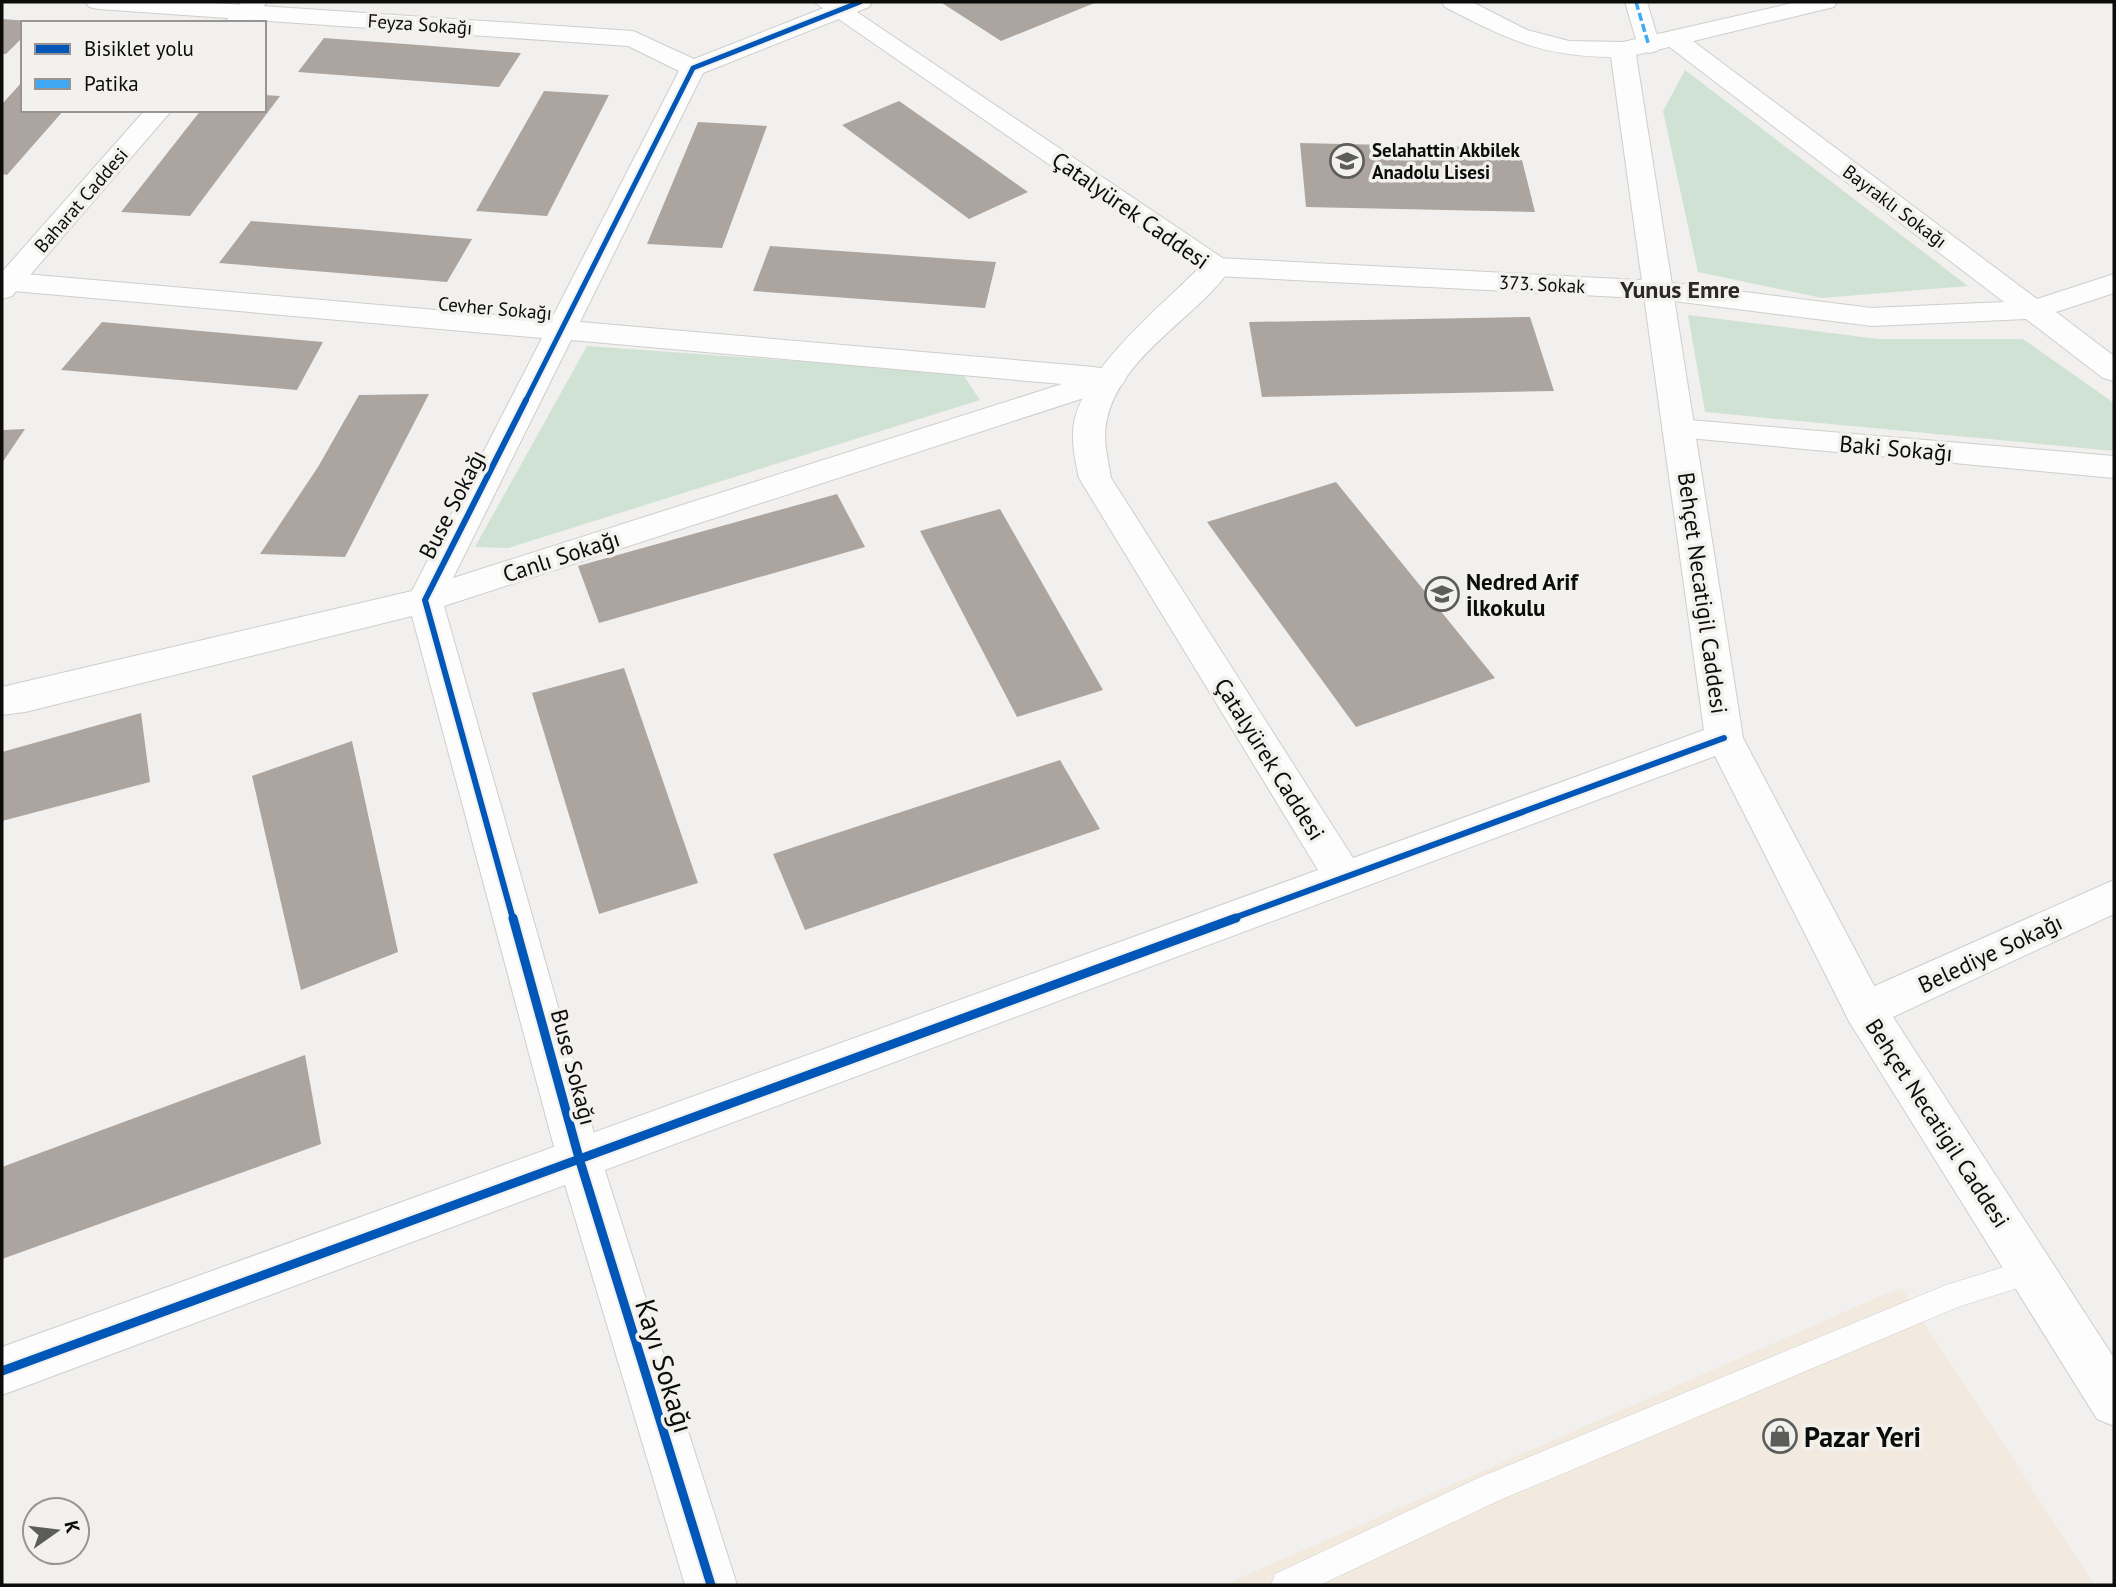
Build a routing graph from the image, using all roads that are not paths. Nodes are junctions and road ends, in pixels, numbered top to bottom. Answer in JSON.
{"nodes":[{"id":1,"x":98,"y":2,"type":"edge"},
{"id":2,"x":1454,"y":2,"type":"edge"},
{"id":3,"x":1636,"y":2,"type":"edge"},
{"id":4,"x":1825,"y":2,"type":"edge"},
{"id":5,"x":841,"y":5,"type":"edge"},
{"id":6,"x":245,"y":12,"type":"edge"},
{"id":7,"x":1676,"y":40,"type":"junction"},
{"id":8,"x":1636,"y":48,"type":"junction"},
{"id":9,"x":693,"y":68,"type":"junction"},
{"id":10,"x":157,"y":112,"type":"edge"},
{"id":11,"x":1217,"y":267,"type":"junction"},
{"id":12,"x":2114,"y":283,"type":"edge"},
{"id":13,"x":4,"y":284,"type":"edge"},
{"id":14,"x":1658,"y":290,"type":"junction"},
{"id":15,"x":2033,"y":310,"type":"junction"},
{"id":16,"x":561,"y":330,"type":"junction"},
{"id":17,"x":2114,"y":371,"type":"edge"},
{"id":18,"x":1110,"y":379,"type":"junction"},
{"id":19,"x":1678,"y":429,"type":"junction"},
{"id":20,"x":2114,"y":467,"type":"edge"},
{"id":21,"x":425,"y":600,"type":"junction"},
{"id":22,"x":2,"y":701,"type":"edge"},
{"id":23,"x":1724,"y":738,"type":"junction"},
{"id":24,"x":1344,"y":878,"type":"junction"},
{"id":25,"x":2114,"y":895,"type":"edge"},
{"id":26,"x":1865,"y":1010,"type":"junction"},
{"id":27,"x":579,"y":1158,"type":"junction"},
{"id":28,"x":2033,"y":1271,"type":"junction"},
{"id":29,"x":2059,"y":1311,"type":"junction"},
{"id":30,"x":2114,"y":1370,"type":"edge"},
{"id":31,"x":2,"y":1371,"type":"edge"},
{"id":32,"x":2114,"y":1402,"type":"edge"},
{"id":33,"x":711,"y":1585,"type":"edge"},
{"id":34,"x":1286,"y":1585,"type":"edge"}],
"edges":[{"from":1,"to":6,"type":"street","name":"Feyza Sokağı"},
{"from":2,"to":8,"type":"street"},
{"from":3,"to":8,"type":"street"},
{"from":4,"to":7,"type":"street"},
{"from":5,"to":9,"type":"street"},
{"from":5,"to":11,"type":"street","name":"Çatalyürek Caddesi"},
{"from":6,"to":9,"type":"street","name":"Feyza Sokağı"},
{"from":7,"to":8,"type":"street"},
{"from":7,"to":15,"type":"street","name":"Bayraklı Sokağı"},
{"from":8,"to":14,"type":"street","name":"Behçet Necatigil Caddesi"},
{"from":9,"to":16,"type":"street","name":"Buse Sokağı"},
{"from":10,"to":13,"type":"street","name":"Baharat Caddesi"},
{"from":11,"to":14,"type":"street","name":"373. Sokak"},
{"from":11,"to":18,"type":"street","name":"Çatalyürek Caddesi"},
{"from":12,"to":15,"type":"street","name":"373. Sokak"},
{"from":13,"to":16,"type":"street","name":"Cevher Sokağı"},
{"from":14,"to":15,"type":"street","name":"373. Sokak"},
{"from":14,"to":19,"type":"street","name":"Behçet Necatigil Caddesi"},
{"from":15,"to":17,"type":"street","name":"Bayraklı Sokağı"},
{"from":16,"to":18,"type":"street","name":"Cevher Sokağı"},
{"from":16,"to":21,"type":"street","name":"Buse Sokağı"},
{"from":18,"to":21,"type":"street","name":"Canlı Sokağı"},
{"from":18,"to":24,"type":"street","name":"Çatalyürek Caddesi"},
{"from":19,"to":20,"type":"street","name":"Baki Sokağı"},
{"from":19,"to":23,"type":"street","name":"Behçet Necatigil Caddesi"},
{"from":21,"to":22,"type":"street","name":"Canlı Sokağı"},
{"from":21,"to":27,"type":"street","name":"Buse Sokağı"},
{"from":23,"to":24,"type":"street"},
{"from":23,"to":26,"type":"street","name":"Behçet Necatigil Caddesi"},
{"from":24,"to":27,"type":"street"},
{"from":25,"to":26,"type":"street","name":"Belediye Sokağı"},
{"from":26,"to":28,"type":"street","name":"Behçet Necatigil Caddesi"},
{"from":27,"to":31,"type":"street"},
{"from":27,"to":33,"type":"street","name":"Kayı Sokağı"},
{"from":28,"to":29,"type":"street","name":"Behçet Necatigil Caddesi"},
{"from":28,"to":34,"type":"lane"},
{"from":29,"to":30,"type":"street","name":"Behçet Necatigil Caddesi"},
{"from":29,"to":32,"type":"street","name":"Behçet Necatigil Caddesi"}]}
